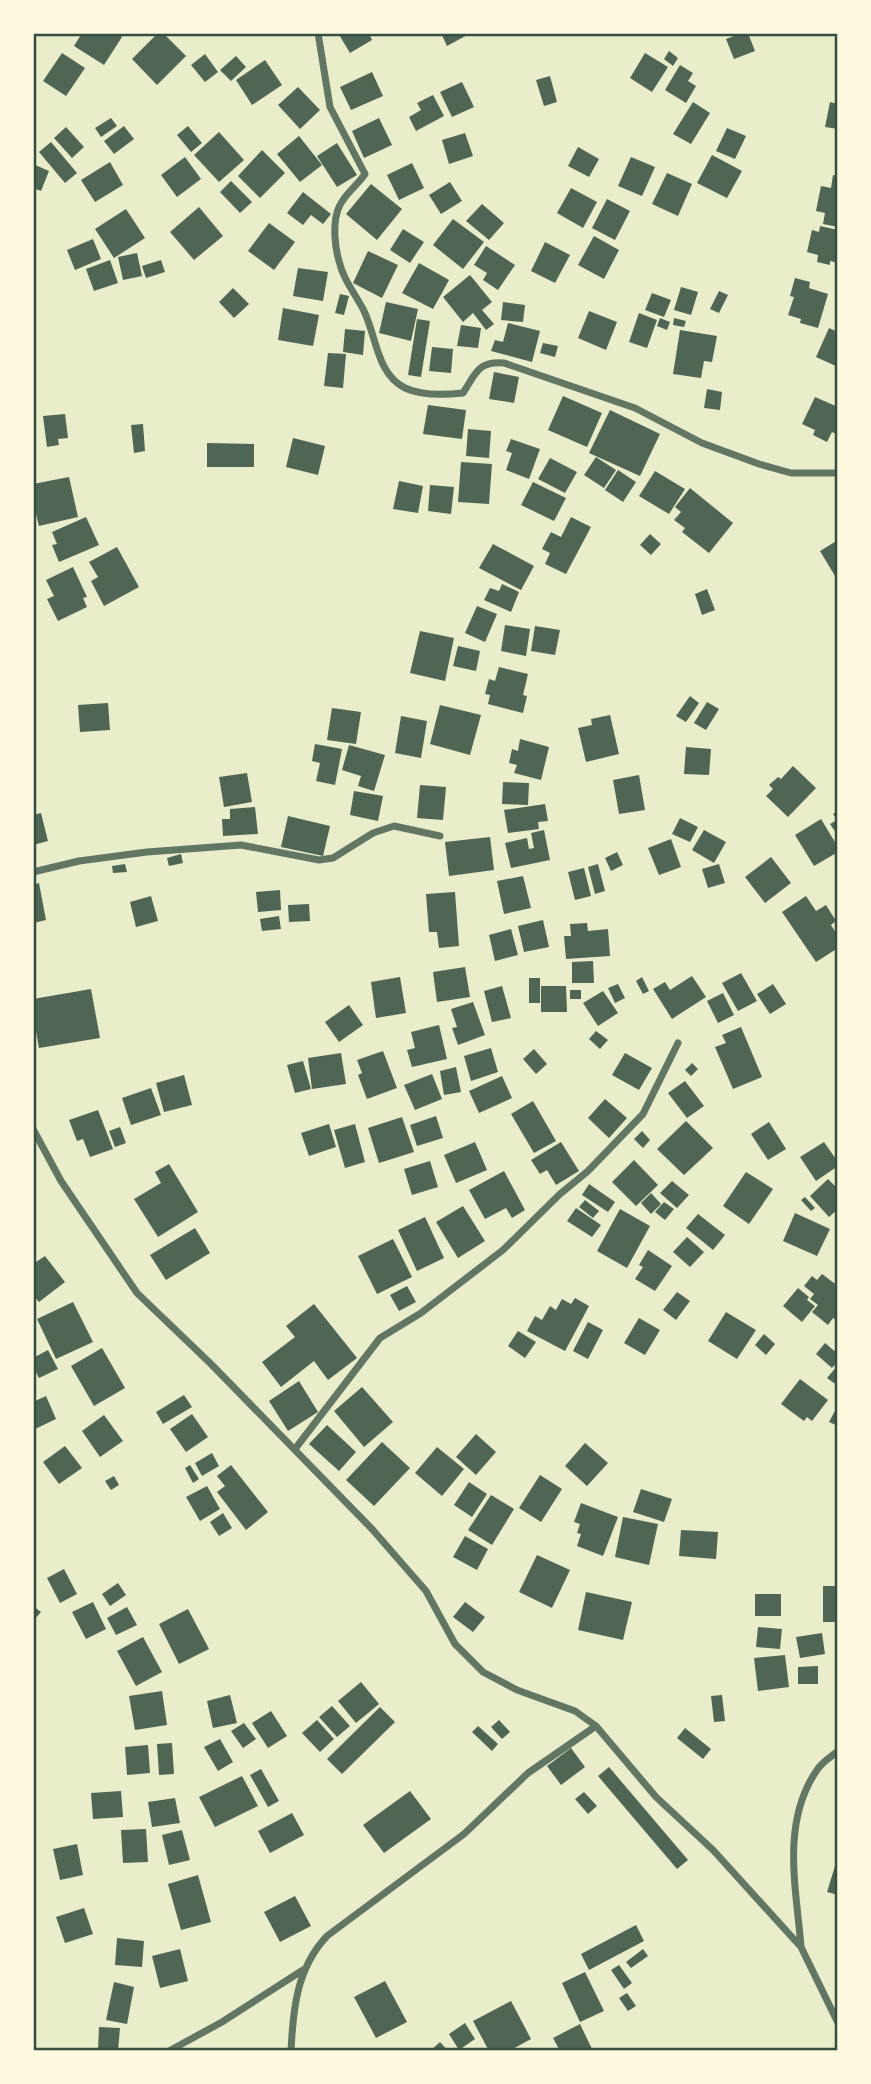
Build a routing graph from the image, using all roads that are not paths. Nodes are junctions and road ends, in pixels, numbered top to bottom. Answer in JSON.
{"nodes":[{"id":1,"x":318,"y":33,"type":"edge"},
{"id":2,"x":838,"y":473,"type":"edge"},
{"id":3,"x":440,"y":836,"type":"dead end"},
{"id":4,"x":33,"y":872,"type":"edge"},
{"id":5,"x":678,"y":1043,"type":"dead end"},
{"id":6,"x":33,"y":1129,"type":"edge"},
{"id":7,"x":295,"y":1449,"type":"junction"},
{"id":8,"x":596,"y":1726,"type":"junction"},
{"id":9,"x":838,"y":1751,"type":"edge"},
{"id":10,"x":801,"y":1947,"type":"junction"},
{"id":11,"x":303,"y":1969,"type":"junction"},
{"id":12,"x":838,"y":2023,"type":"edge"},
{"id":13,"x":169,"y":2051,"type":"edge"},
{"id":14,"x":291,"y":2051,"type":"edge"}],
"edges":[{"from":1,"to":2,"type":"street"},
{"from":3,"to":4,"type":"street"},
{"from":5,"to":7,"type":"street"},
{"from":6,"to":7,"type":"street"},
{"from":7,"to":8,"type":"street"},
{"from":8,"to":10,"type":"street"},
{"from":8,"to":11,"type":"street"},
{"from":9,"to":10,"type":"street"},
{"from":10,"to":12,"type":"street"},
{"from":11,"to":13,"type":"street"},
{"from":11,"to":14,"type":"street"}]}
